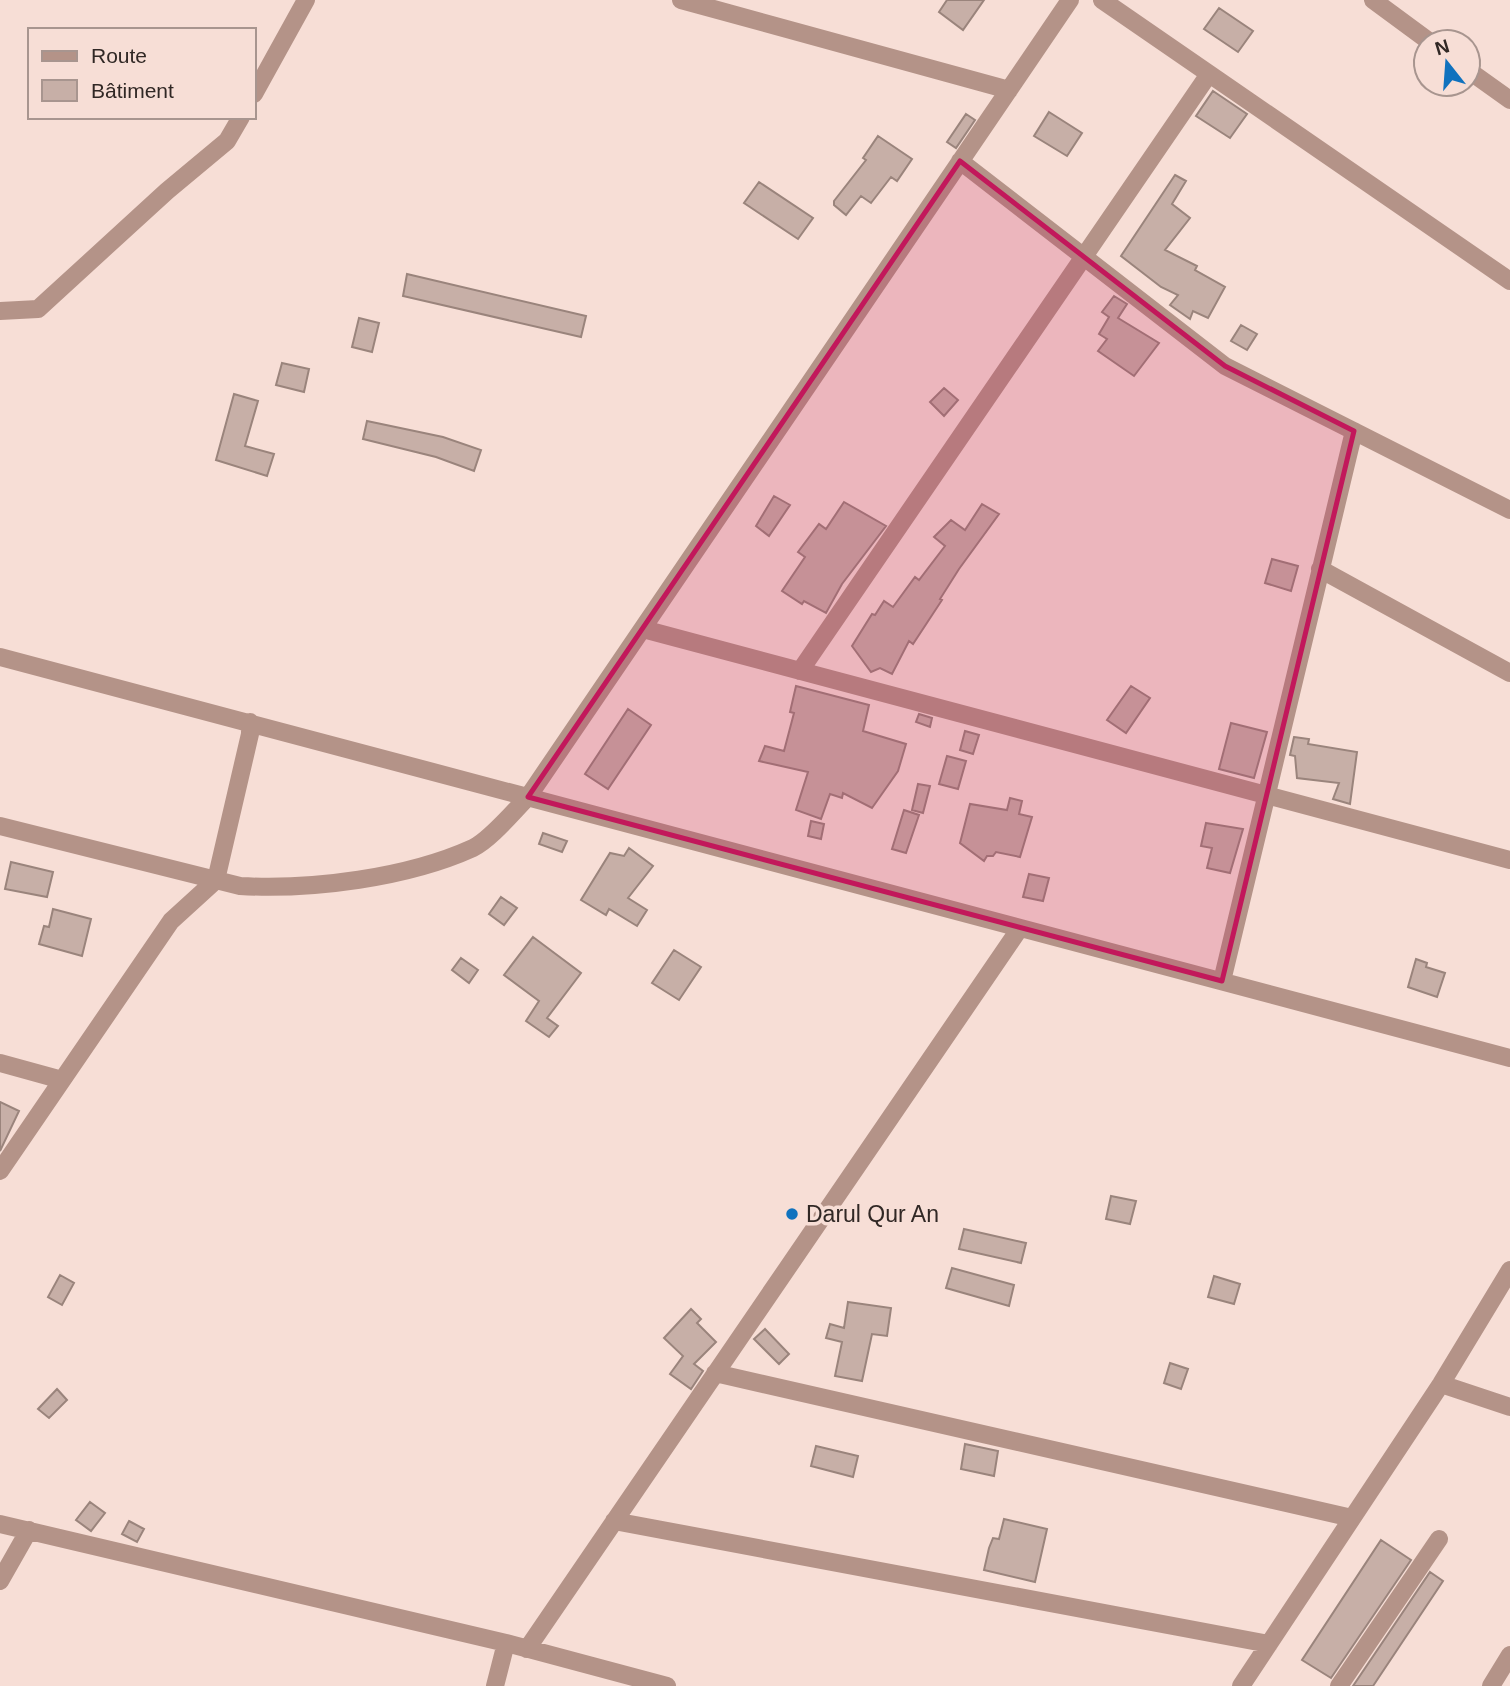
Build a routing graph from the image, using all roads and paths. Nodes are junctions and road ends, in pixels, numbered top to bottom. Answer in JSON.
{"nodes":[{"id":1,"x":306,"y":0,"type":"edge"},
{"id":2,"x":681,"y":0,"type":"edge"},
{"id":3,"x":1070,"y":0,"type":"edge"},
{"id":4,"x":1102,"y":0,"type":"edge"},
{"id":5,"x":1373,"y":0,"type":"edge"},
{"id":6,"x":1412,"y":29,"type":"edge"},
{"id":7,"x":1209,"y":74,"type":"junction"},
{"id":8,"x":1482,"y":79,"type":"edge"},
{"id":9,"x":256,"y":90,"type":"edge"},
{"id":10,"x":1009,"y":90,"type":"junction"},
{"id":11,"x":1510,"y":100,"type":"edge"},
{"id":12,"x":240,"y":119,"type":"edge"},
{"id":13,"x":960,"y":161,"type":"junction"},
{"id":14,"x":1084,"y":257,"type":"junction"},
{"id":15,"x":1510,"y":281,"type":"edge"},
{"id":16,"x":0,"y":311,"type":"edge"},
{"id":17,"x":1354,"y":431,"type":"junction"},
{"id":18,"x":1510,"y":510,"type":"edge"},
{"id":19,"x":1321,"y":569,"type":"junction"},
{"id":20,"x":642,"y":629,"type":"junction"},
{"id":21,"x":0,"y":657,"type":"edge"},
{"id":22,"x":800,"y":671,"type":"junction"},
{"id":23,"x":1510,"y":673,"type":"edge"},
{"id":24,"x":250,"y":722,"type":"junction"},
{"id":25,"x":1266,"y":795,"type":"junction"},
{"id":26,"x":528,"y":797,"type":"junction"},
{"id":27,"x":0,"y":826,"type":"edge"},
{"id":28,"x":1510,"y":860,"type":"edge"},
{"id":29,"x":216,"y":880,"type":"junction"},
{"id":30,"x":1020,"y":928,"type":"junction"},
{"id":31,"x":1222,"y":981,"type":"junction"},
{"id":32,"x":1510,"y":1058,"type":"edge"},
{"id":33,"x":0,"y":1063,"type":"edge"},
{"id":34,"x":62,"y":1080,"type":"junction"},
{"id":35,"x":0,"y":1171,"type":"edge"},
{"id":36,"x":1510,"y":1270,"type":"edge"},
{"id":37,"x":715,"y":1373,"type":"junction"},
{"id":38,"x":1441,"y":1384,"type":"junction"},
{"id":39,"x":1510,"y":1407,"type":"edge"},
{"id":40,"x":1352,"y":1518,"type":"junction"},
{"id":41,"x":614,"y":1521,"type":"junction"},
{"id":42,"x":0,"y":1524,"type":"edge"},
{"id":43,"x":29,"y":1530,"type":"junction"},
{"id":44,"x":1439,"y":1539,"type":"dead end"},
{"id":45,"x":0,"y":1581,"type":"edge"},
{"id":46,"x":506,"y":1643,"type":"junction"},
{"id":47,"x":1269,"y":1644,"type":"junction"},
{"id":48,"x":527,"y":1648,"type":"junction"},
{"id":49,"x":1510,"y":1655,"type":"edge"},
{"id":50,"x":495,"y":1686,"type":"edge"},
{"id":51,"x":667,"y":1686,"type":"edge"},
{"id":52,"x":1241,"y":1686,"type":"edge"},
{"id":53,"x":1339,"y":1686,"type":"edge"},
{"id":54,"x":1491,"y":1686,"type":"edge"}],
"edges":[{"from":1,"to":9,"type":"street"},
{"from":2,"to":10,"type":"street"},
{"from":3,"to":10,"type":"street"},
{"from":4,"to":7,"type":"street"},
{"from":5,"to":6,"type":"street"},
{"from":7,"to":14,"type":"street"},
{"from":7,"to":15,"type":"street"},
{"from":8,"to":11,"type":"street"},
{"from":10,"to":13,"type":"street"},
{"from":12,"to":16,"type":"street"},
{"from":13,"to":14,"type":"street"},
{"from":13,"to":20,"type":"street"},
{"from":14,"to":17,"type":"street"},
{"from":14,"to":22,"type":"street"},
{"from":17,"to":18,"type":"street"},
{"from":17,"to":19,"type":"street"},
{"from":19,"to":23,"type":"street"},
{"from":19,"to":25,"type":"street"},
{"from":20,"to":22,"type":"street"},
{"from":20,"to":26,"type":"street"},
{"from":21,"to":24,"type":"street"},
{"from":22,"to":25,"type":"street"},
{"from":24,"to":26,"type":"street"},
{"from":24,"to":29,"type":"street"},
{"from":25,"to":28,"type":"street"},
{"from":25,"to":31,"type":"street"},
{"from":26,"to":29,"type":"street"},
{"from":26,"to":30,"type":"street"},
{"from":27,"to":29,"type":"street"},
{"from":29,"to":34,"type":"street"},
{"from":30,"to":31,"type":"street"},
{"from":30,"to":37,"type":"street"},
{"from":31,"to":32,"type":"street"},
{"from":33,"to":34,"type":"street"},
{"from":34,"to":35,"type":"street"},
{"from":36,"to":38,"type":"street"},
{"from":37,"to":40,"type":"street"},
{"from":37,"to":41,"type":"street"},
{"from":38,"to":39,"type":"street"},
{"from":38,"to":40,"type":"street"},
{"from":40,"to":47,"type":"street"},
{"from":41,"to":47,"type":"street"},
{"from":41,"to":48,"type":"street"},
{"from":42,"to":43,"type":"street"},
{"from":43,"to":45,"type":"street"},
{"from":43,"to":46,"type":"street"},
{"from":44,"to":53,"type":"street"},
{"from":46,"to":48,"type":"street"},
{"from":46,"to":50,"type":"street"},
{"from":47,"to":52,"type":"street"},
{"from":48,"to":51,"type":"street"},
{"from":49,"to":54,"type":"street"}]}
